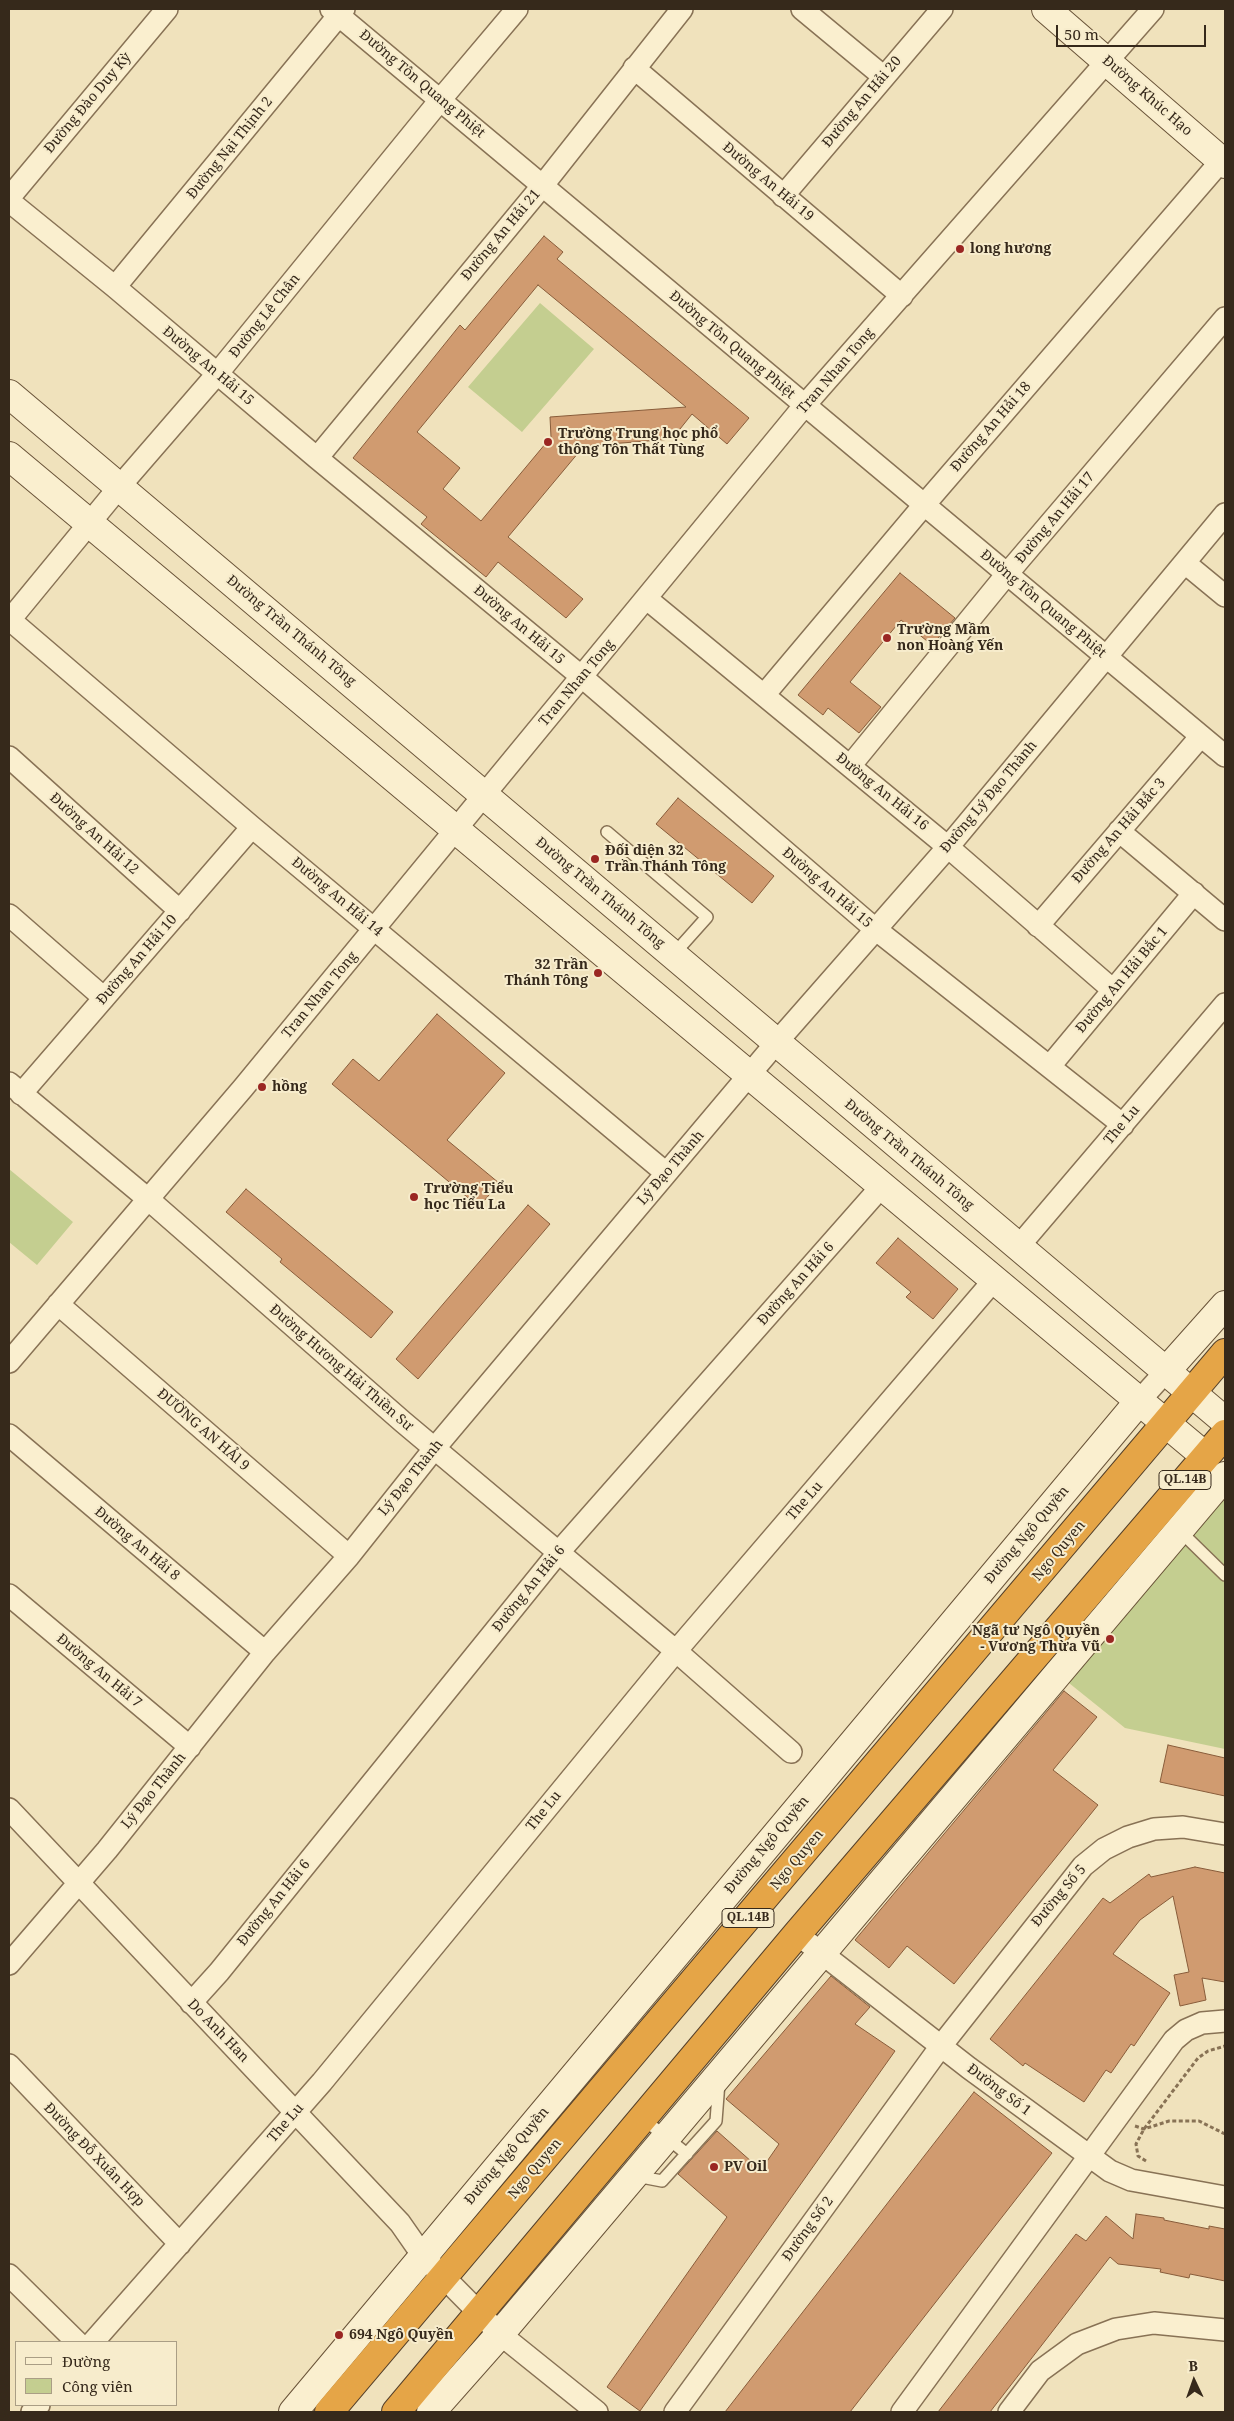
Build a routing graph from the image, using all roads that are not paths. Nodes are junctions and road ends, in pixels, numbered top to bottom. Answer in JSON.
{"nodes":[{"id":1,"x":167,"y":9,"type":"edge"},
{"id":2,"x":517,"y":9,"type":"edge"},
{"id":3,"x":682,"y":9,"type":"edge"},
{"id":4,"x":802,"y":9,"type":"edge"},
{"id":5,"x":942,"y":9,"type":"edge"},
{"id":6,"x":1046,"y":9,"type":"edge"},
{"id":7,"x":1153,"y":9,"type":"edge"},
{"id":8,"x":338,"y":11,"type":"edge"},
{"id":9,"x":1107,"y":62,"type":"junction"},
{"id":10,"x":634,"y":68,"type":"junction"},
{"id":11,"x":884,"y":76,"type":"junction"},
{"id":12,"x":441,"y":99,"type":"junction"},
{"id":13,"x":1223,"y":163,"type":"edge"},
{"id":14,"x":543,"y":184,"type":"junction"},
{"id":15,"x":783,"y":196,"type":"junction"},
{"id":16,"x":9,"y":200,"type":"edge"},
{"id":17,"x":115,"y":287,"type":"junction"},
{"id":18,"x":902,"y":296,"type":"junction"},
{"id":19,"x":1225,"y":318,"type":"edge"},
{"id":20,"x":217,"y":374,"type":"junction"},
{"id":21,"x":9,"y":394,"type":"edge"},
{"id":22,"x":804,"y":406,"type":"junction"},
{"id":23,"x":9,"y":456,"type":"edge"},
{"id":24,"x":317,"y":458,"type":"junction"},
{"id":25,"x":120,"y":486,"type":"junction"},
{"id":26,"x":924,"y":505,"type":"junction"},
{"id":27,"x":1225,"y":514,"type":"edge"},
{"id":28,"x":90,"y":523,"type":"junction"},
{"id":29,"x":1185,"y":563,"type":"junction"},
{"id":30,"x":1007,"y":574,"type":"junction"},
{"id":31,"x":1225,"y":596,"type":"edge"},
{"id":32,"x":647,"y":599,"type":"junction"},
{"id":33,"x":9,"y":620,"type":"edge"},
{"id":34,"x":1105,"y":656,"type":"junction"},
{"id":35,"x":582,"y":677,"type":"junction"},
{"id":36,"x":764,"y":695,"type":"junction"},
{"id":37,"x":1201,"y":736,"type":"junction"},
{"id":38,"x":1225,"y":756,"type":"edge"},
{"id":39,"x":9,"y":757,"type":"edge"},
{"id":40,"x":850,"y":766,"type":"junction"},
{"id":41,"x":485,"y":795,"type":"junction"},
{"id":42,"x":252,"y":827,"type":"junction"},
{"id":43,"x":457,"y":830,"type":"junction"},
{"id":44,"x":1119,"y":830,"type":"junction"},
{"id":45,"x":607,"y":832,"type":"dead end"},
{"id":46,"x":948,"y":846,"type":"junction"},
{"id":47,"x":1194,"y":893,"type":"junction"},
{"id":48,"x":180,"y":911,"type":"junction"},
{"id":49,"x":9,"y":915,"type":"edge"},
{"id":50,"x":1225,"y":920,"type":"edge"},
{"id":51,"x":1038,"y":926,"type":"junction"},
{"id":52,"x":874,"y":928,"type":"junction"},
{"id":53,"x":375,"y":929,"type":"junction"},
{"id":54,"x":673,"y":955,"type":"junction"},
{"id":55,"x":1113,"y":990,"type":"junction"},
{"id":56,"x":104,"y":998,"type":"junction"},
{"id":57,"x":1225,"y":1004,"type":"edge"},
{"id":58,"x":776,"y":1043,"type":"junction"},
{"id":59,"x":1050,"y":1066,"type":"junction"},
{"id":60,"x":749,"y":1077,"type":"junction"},
{"id":61,"x":15,"y":1088,"type":"edge"},
{"id":62,"x":1122,"y":1125,"type":"junction"},
{"id":63,"x":666,"y":1173,"type":"junction"},
{"id":64,"x":882,"y":1187,"type":"junction"},
{"id":65,"x":148,"y":1199,"type":"junction"},
{"id":66,"x":1019,"y":1246,"type":"junction"},
{"id":67,"x":994,"y":1280,"type":"junction"},
{"id":68,"x":58,"y":1304,"type":"junction"},
{"id":69,"x":1225,"y":1305,"type":"edge"},
{"id":70,"x":1225,"y":1353,"type":"edge"},
{"id":71,"x":9,"y":1362,"type":"edge"},
{"id":72,"x":1167,"y":1370,"type":"junction"},
{"id":73,"x":1192,"y":1392,"type":"junction"},
{"id":74,"x":1140,"y":1400,"type":"junction"},
{"id":75,"x":1225,"y":1421,"type":"edge"},
{"id":76,"x":1166,"y":1423,"type":"junction"},
{"id":77,"x":1225,"y":1434,"type":"edge"},
{"id":78,"x":9,"y":1435,"type":"edge"},
{"id":79,"x":434,"y":1449,"type":"junction"},
{"id":80,"x":1219,"y":1469,"type":"edge"},
{"id":81,"x":1180,"y":1531,"type":"junction"},
{"id":82,"x":558,"y":1552,"type":"junction"},
{"id":83,"x":349,"y":1556,"type":"junction"},
{"id":84,"x":1225,"y":1575,"type":"edge"},
{"id":85,"x":9,"y":1596,"type":"edge"},
{"id":86,"x":676,"y":1651,"type":"junction"},
{"id":87,"x":265,"y":1652,"type":"junction"},
{"id":88,"x":190,"y":1747,"type":"junction"},
{"id":89,"x":791,"y":1752,"type":"dead end"},
{"id":90,"x":9,"y":1810,"type":"edge"},
{"id":91,"x":1225,"y":1834,"type":"edge"},
{"id":92,"x":79,"y":1884,"type":"junction"},
{"id":93,"x":797,"y":1934,"type":"junction"},
{"id":94,"x":822,"y":1954,"type":"junction"},
{"id":95,"x":9,"y":1964,"type":"edge"},
{"id":96,"x":191,"y":2003,"type":"junction"},
{"id":97,"x":1225,"y":2021,"type":"edge"},
{"id":98,"x":941,"y":2046,"type":"junction"},
{"id":99,"x":9,"y":2065,"type":"edge"},
{"id":100,"x":296,"y":2112,"type":"junction"},
{"id":101,"x":641,"y":2117,"type":"junction"},
{"id":102,"x":676,"y":2146,"type":"junction"},
{"id":103,"x":1088,"y":2156,"type":"junction"},
{"id":104,"x":1225,"y":2197,"type":"edge"},
{"id":105,"x":180,"y":2244,"type":"junction"},
{"id":106,"x":423,"y":2256,"type":"junction"},
{"id":107,"x":9,"y":2275,"type":"edge"},
{"id":108,"x":444,"y":2276,"type":"junction"},
{"id":109,"x":480,"y":2314,"type":"junction"},
{"id":110,"x":1225,"y":2330,"type":"edge"},
{"id":111,"x":500,"y":2334,"type":"junction"},
{"id":112,"x":76,"y":2341,"type":"edge"},
{"id":113,"x":94,"y":2341,"type":"edge"},
{"id":114,"x":293,"y":2412,"type":"edge"},
{"id":115,"x":329,"y":2412,"type":"edge"},
{"id":116,"x":396,"y":2412,"type":"edge"},
{"id":117,"x":431,"y":2412,"type":"edge"},
{"id":118,"x":597,"y":2412,"type":"edge"},
{"id":119,"x":675,"y":2412,"type":"edge"},
{"id":120,"x":902,"y":2412,"type":"edge"},
{"id":121,"x":1009,"y":2412,"type":"edge"}],
"edges":[{"from":1,"to":16,"type":"street","name":"Đường Đào Duy Kỳ"},
{"from":2,"to":12,"type":"street","name":"Đường Lê Chân"},
{"from":3,"to":10,"type":"street","name":"Đường An Hải 21"},
{"from":4,"to":11,"type":"street"},
{"from":5,"to":11,"type":"street","name":"Đường An Hải 20"},
{"from":6,"to":9,"type":"main road","name":"Đường Khúc Hạo"},
{"from":7,"to":9,"type":"street","name":"Tran Nhan Tong"},
{"from":8,"to":12,"type":"street","name":"Đường Tôn Quang Phiệt"},
{"from":8,"to":17,"type":"street","name":"Đường Nại Thịnh 2"},
{"from":9,"to":13,"type":"main road","name":"Đường Khúc Hạo"},
{"from":9,"to":18,"type":"street","name":"Tran Nhan Tong"},
{"from":10,"to":14,"type":"street","name":"Đường An Hải 21"},
{"from":10,"to":15,"type":"street","name":"Đường An Hải 19"},
{"from":11,"to":15,"type":"street","name":"Đường An Hải 20"},
{"from":12,"to":14,"type":"street","name":"Đường Tôn Quang Phiệt"},
{"from":12,"to":20,"type":"street","name":"Đường Lê Chân"},
{"from":13,"to":26,"type":"street","name":"Đường An Hải 18"},
{"from":14,"to":22,"type":"street","name":"Đường Tôn Quang Phiệt"},
{"from":14,"to":24,"type":"street","name":"Đường An Hải 21"},
{"from":15,"to":18,"type":"street","name":"Đường An Hải 19"},
{"from":16,"to":17,"type":"street","name":"Đường An Hải 15"},
{"from":17,"to":20,"type":"street","name":"Đường An Hải 15"},
{"from":18,"to":22,"type":"street","name":"Tran Nhan Tong"},
{"from":19,"to":30,"type":"street","name":"Đường An Hải 17"},
{"from":20,"to":24,"type":"street","name":"Đường An Hải 15"},
{"from":20,"to":25,"type":"street","name":"Đường Lê Chân"},
{"from":21,"to":25,"type":"main road","name":"Đường Trần Thánh Tông"},
{"from":22,"to":26,"type":"street","name":"Đường Tôn Quang Phiệt"},
{"from":22,"to":32,"type":"street","name":"Tran Nhan Tong"},
{"from":23,"to":28,"type":"main road"},
{"from":24,"to":35,"type":"street","name":"Đường An Hải 15"},
{"from":25,"to":28,"type":"street","name":"Đường Lê Chân"},
{"from":25,"to":41,"type":"main road","name":"Đường Trần Thánh Tông"},
{"from":26,"to":30,"type":"street","name":"Đường Tôn Quang Phiệt"},
{"from":26,"to":36,"type":"street","name":"Đường An Hải 18"},
{"from":27,"to":29,"type":"street","name":"Đường Lý Đạo Thành"},
{"from":28,"to":33,"type":"street","name":"Đường Lê Chân"},
{"from":28,"to":43,"type":"main road"},
{"from":29,"to":31,"type":"street"},
{"from":29,"to":34,"type":"street","name":"Đường Lý Đạo Thành"},
{"from":30,"to":34,"type":"street","name":"Đường Tôn Quang Phiệt"},
{"from":30,"to":40,"type":"street","name":"Đường An Hải 17"},
{"from":32,"to":35,"type":"street","name":"Tran Nhan Tong"},
{"from":32,"to":36,"type":"street","name":"Đường An Hải 16"},
{"from":33,"to":42,"type":"street","name":"Đường An Hải 14"},
{"from":34,"to":37,"type":"street","name":"Đường Tôn Quang Phiệt"},
{"from":34,"to":46,"type":"street","name":"Đường Lý Đạo Thành"},
{"from":35,"to":41,"type":"street","name":"Tran Nhan Tong"},
{"from":35,"to":52,"type":"street","name":"Đường An Hải 15"},
{"from":36,"to":40,"type":"street","name":"Đường An Hải 16"},
{"from":37,"to":38,"type":"street","name":"Đường Tôn Quang Phiệt"},
{"from":37,"to":44,"type":"street","name":"Đường An Hải Bắc 3"},
{"from":39,"to":48,"type":"street","name":"Đường An Hải 12"},
{"from":40,"to":46,"type":"street","name":"Đường An Hải 16"},
{"from":41,"to":43,"type":"street","name":"Tran Nhan Tong"},
{"from":41,"to":54,"type":"main road","name":"Đường Trần Thánh Tông"},
{"from":42,"to":48,"type":"street","name":"Đường An Hải 10"},
{"from":42,"to":53,"type":"street","name":"Đường An Hải 14"},
{"from":43,"to":53,"type":"street","name":"Tran Nhan Tong"},
{"from":43,"to":60,"type":"main road"},
{"from":44,"to":47,"type":"street"},
{"from":44,"to":51,"type":"street","name":"Đường An Hải Bắc 3"},
{"from":45,"to":54,"type":"lane"},
{"from":46,"to":51,"type":"street","name":"Đường An Hải 16"},
{"from":46,"to":52,"type":"street","name":"Đường Lý Đạo Thành"},
{"from":47,"to":50,"type":"street"},
{"from":47,"to":55,"type":"street","name":"Đường An Hải Bắc 1"},
{"from":48,"to":56,"type":"street","name":"Đường An Hải 10"},
{"from":49,"to":56,"type":"street"},
{"from":51,"to":55,"type":"street","name":"Đường An Hải 16"},
{"from":52,"to":58,"type":"street","name":"Đường Lý Đạo Thành"},
{"from":52,"to":59,"type":"street","name":"Đường An Hải 15"},
{"from":53,"to":63,"type":"street","name":"Đường An Hải 14"},
{"from":53,"to":65,"type":"street","name":"Tran Nhan Tong"},
{"from":54,"to":58,"type":"main road","name":"Đường Trần Thánh Tông"},
{"from":55,"to":59,"type":"street","name":"Đường An Hải Bắc 1"},
{"from":56,"to":61,"type":"street","name":"Đường An Hải 10"},
{"from":57,"to":62,"type":"street","name":"The Lu"},
{"from":58,"to":60,"type":"street","name":"Đường Lý Đạo Thành"},
{"from":58,"to":66,"type":"main road","name":"Đường Trần Thánh Tông"},
{"from":59,"to":62,"type":"street","name":"Đường An Hải 15"},
{"from":60,"to":63,"type":"street","name":"Lý Đạo Thành"},
{"from":60,"to":64,"type":"main road"},
{"from":61,"to":65,"type":"street","name":"Đường Hương Hải Thiền Sư"},
{"from":62,"to":66,"type":"street","name":"The Lu"},
{"from":63,"to":79,"type":"street","name":"Lý Đạo Thành"},
{"from":64,"to":67,"type":"main road"},
{"from":64,"to":82,"type":"street","name":"Đường An Hải 6"},
{"from":65,"to":68,"type":"street","name":"Tran Nhan Tong"},
{"from":65,"to":79,"type":"street","name":"Đường Hương Hải Thiền Sư"},
{"from":66,"to":72,"type":"main road","name":"Đường Trần Thánh Tông"},
{"from":67,"to":74,"type":"main road"},
{"from":67,"to":86,"type":"street","name":"The Lu"},
{"from":68,"to":71,"type":"street","name":"Tran Nhan Tong"},
{"from":68,"to":83,"type":"street","name":"ĐƯỜNG AN HẢl 9"},
{"from":69,"to":72,"type":"main road","name":"Đường Ngô Quyền"},
{"from":70,"to":73,"type":"highway","name":"Ngo Quyen","number":"QL.14B"},
{"from":72,"to":73,"type":"main road","name":"Đường Trần Thánh Tông"},
{"from":72,"to":74,"type":"street","name":"Đường Ngô Quyền"},
{"from":73,"to":75,"type":"main road","name":"Đường Trần Thánh Tông"},
{"from":73,"to":76,"type":"highway","name":"Ngo Quyen","number":"QL.14B"},
{"from":74,"to":76,"type":"main road"},
{"from":74,"to":106,"type":"main road","name":"Đường Ngô Quyền"},
{"from":76,"to":80,"type":"main road"},
{"from":76,"to":108,"type":"highway","name":"Ngo Quyen","number":"QL.14B"},
{"from":77,"to":80,"type":"highway","number":"QL.14B"},
{"from":78,"to":87,"type":"street","name":"Đường An Hải 8"},
{"from":79,"to":82,"type":"street","name":"Đường Hương Hải Thiền Sư"},
{"from":79,"to":83,"type":"street","name":"Lý Đạo Thành"},
{"from":80,"to":81,"type":"main road"},
{"from":80,"to":93,"type":"highway","number":"QL.14B"},
{"from":81,"to":84,"type":"lane"},
{"from":81,"to":94,"type":"main road"},
{"from":82,"to":86,"type":"street","name":"Đường Hương Hải Thiền Sư"},
{"from":82,"to":96,"type":"street","name":"Đường An Hải 6"},
{"from":83,"to":87,"type":"street","name":"Lý Đạo Thành"},
{"from":85,"to":88,"type":"street","name":"Đường An Hải 7"},
{"from":86,"to":89,"type":"street","name":"Đường Hương Hải Thiền Sư"},
{"from":86,"to":100,"type":"street","name":"The Lu"},
{"from":87,"to":88,"type":"street","name":"Lý Đạo Thành"},
{"from":88,"to":92,"type":"street","name":"Lý Đạo Thành"},
{"from":90,"to":92,"type":"street","name":"Do Anh Han"},
{"from":91,"to":98,"type":"street","name":"Đường Số 5"},
{"from":92,"to":95,"type":"street","name":"Lý Đạo Thành"},
{"from":92,"to":96,"type":"street","name":"Do Anh Han"},
{"from":93,"to":94,"type":"street","name":"Đường Số 1"},
{"from":93,"to":101,"type":"highway","number":"QL.14B"},
{"from":94,"to":98,"type":"street","name":"Đường Số 1"},
{"from":94,"to":102,"type":"main road"},
{"from":96,"to":100,"type":"street","name":"Do Anh Han"},
{"from":97,"to":103,"type":"street"},
{"from":98,"to":103,"type":"street","name":"Đường Số 1"},
{"from":98,"to":119,"type":"street","name":"Đường Số 2"},
{"from":99,"to":105,"type":"street","name":"Đường Đỗ Xuân Hợp"},
{"from":100,"to":105,"type":"street","name":"The Lu"},
{"from":100,"to":106,"type":"street","name":"Do Anh Han"},
{"from":101,"to":102,"type":"lane"},
{"from":101,"to":109,"type":"highway","number":"QL.14B"},
{"from":102,"to":111,"type":"main road"},
{"from":103,"to":104,"type":"street","name":"Đường Số 1"},
{"from":103,"to":120,"type":"street"},
{"from":105,"to":113,"type":"street","name":"The Lu"},
{"from":106,"to":108,"type":"street","name":"Do Anh Han"},
{"from":106,"to":114,"type":"main road","name":"Đường Ngô Quyền"},
{"from":107,"to":112,"type":"street"},
{"from":108,"to":109,"type":"street","name":"Do Anh Han"},
{"from":108,"to":115,"type":"highway","name":"Ngo Quyen","number":"QL.14B"},
{"from":109,"to":111,"type":"street","name":"Do Anh Han"},
{"from":109,"to":116,"type":"highway","number":"QL.14B"},
{"from":110,"to":121,"type":"street"},
{"from":111,"to":117,"type":"main road"},
{"from":111,"to":118,"type":"street","name":"Do Anh Han"}]}
